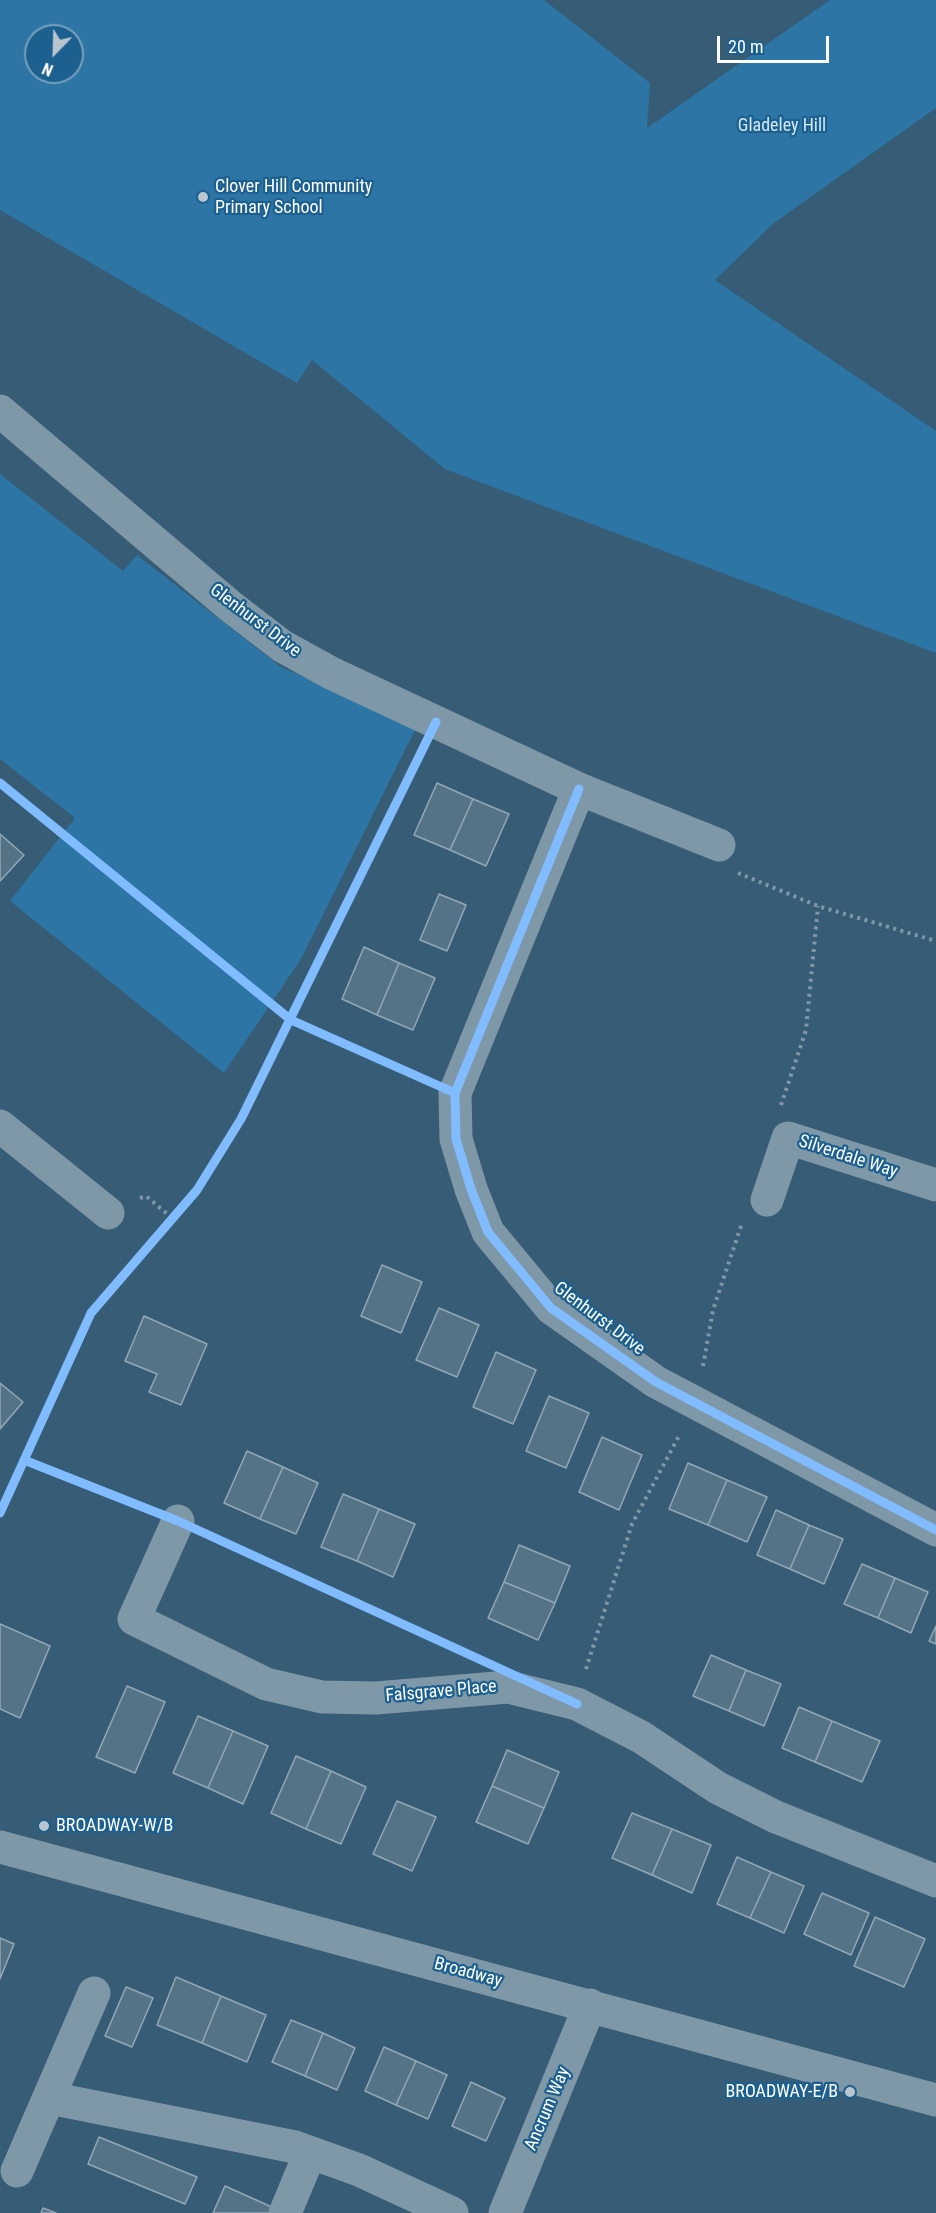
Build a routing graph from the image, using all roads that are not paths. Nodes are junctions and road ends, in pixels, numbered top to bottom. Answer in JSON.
{"nodes":[{"id":1,"x":0,"y":411,"type":"edge"},
{"id":2,"x":579,"y":789,"type":"junction"},
{"id":3,"x":719,"y":845,"type":"road end"},
{"id":4,"x":0,"y":1126,"type":"edge"},
{"id":5,"x":936,"y":1185,"type":"edge"},
{"id":6,"x":767,"y":1200,"type":"dead end"},
{"id":7,"x":108,"y":1213,"type":"dead end"},
{"id":8,"x":178,"y":1521,"type":"dead end"},
{"id":9,"x":936,"y":1530,"type":"edge"},
{"id":10,"x":0,"y":1847,"type":"edge"},
{"id":11,"x":936,"y":1881,"type":"edge"},
{"id":12,"x":94,"y":1993,"type":"dead end"},
{"id":13,"x":590,"y":2005,"type":"junction"},
{"id":14,"x":50,"y":2098,"type":"junction"},
{"id":15,"x":935,"y":2098,"type":"edge"},
{"id":16,"x":310,"y":2152,"type":"junction"},
{"id":17,"x":17,"y":2171,"type":"dead end"},
{"id":18,"x":285,"y":2213,"type":"edge"},
{"id":19,"x":452,"y":2213,"type":"edge"},
{"id":20,"x":505,"y":2213,"type":"edge"}],
"edges":[{"from":1,"to":2,"type":"street","name":"Glenhurst Drive"},
{"from":2,"to":3,"type":"street","name":"Glenhurst Drive"},
{"from":2,"to":9,"type":"street","name":"Glenhurst Drive"},
{"from":4,"to":7,"type":"street"},
{"from":5,"to":6,"type":"street","name":"Silverdale Way"},
{"from":8,"to":11,"type":"street","name":"Falsgrave Place"},
{"from":10,"to":13,"type":"street","name":"Broadway"},
{"from":12,"to":14,"type":"street"},
{"from":13,"to":15,"type":"street","name":"Broadway"},
{"from":13,"to":20,"type":"street","name":"Ancrum Way"},
{"from":14,"to":16,"type":"street"},
{"from":14,"to":17,"type":"street"},
{"from":16,"to":18,"type":"street"},
{"from":16,"to":19,"type":"street"}]}
